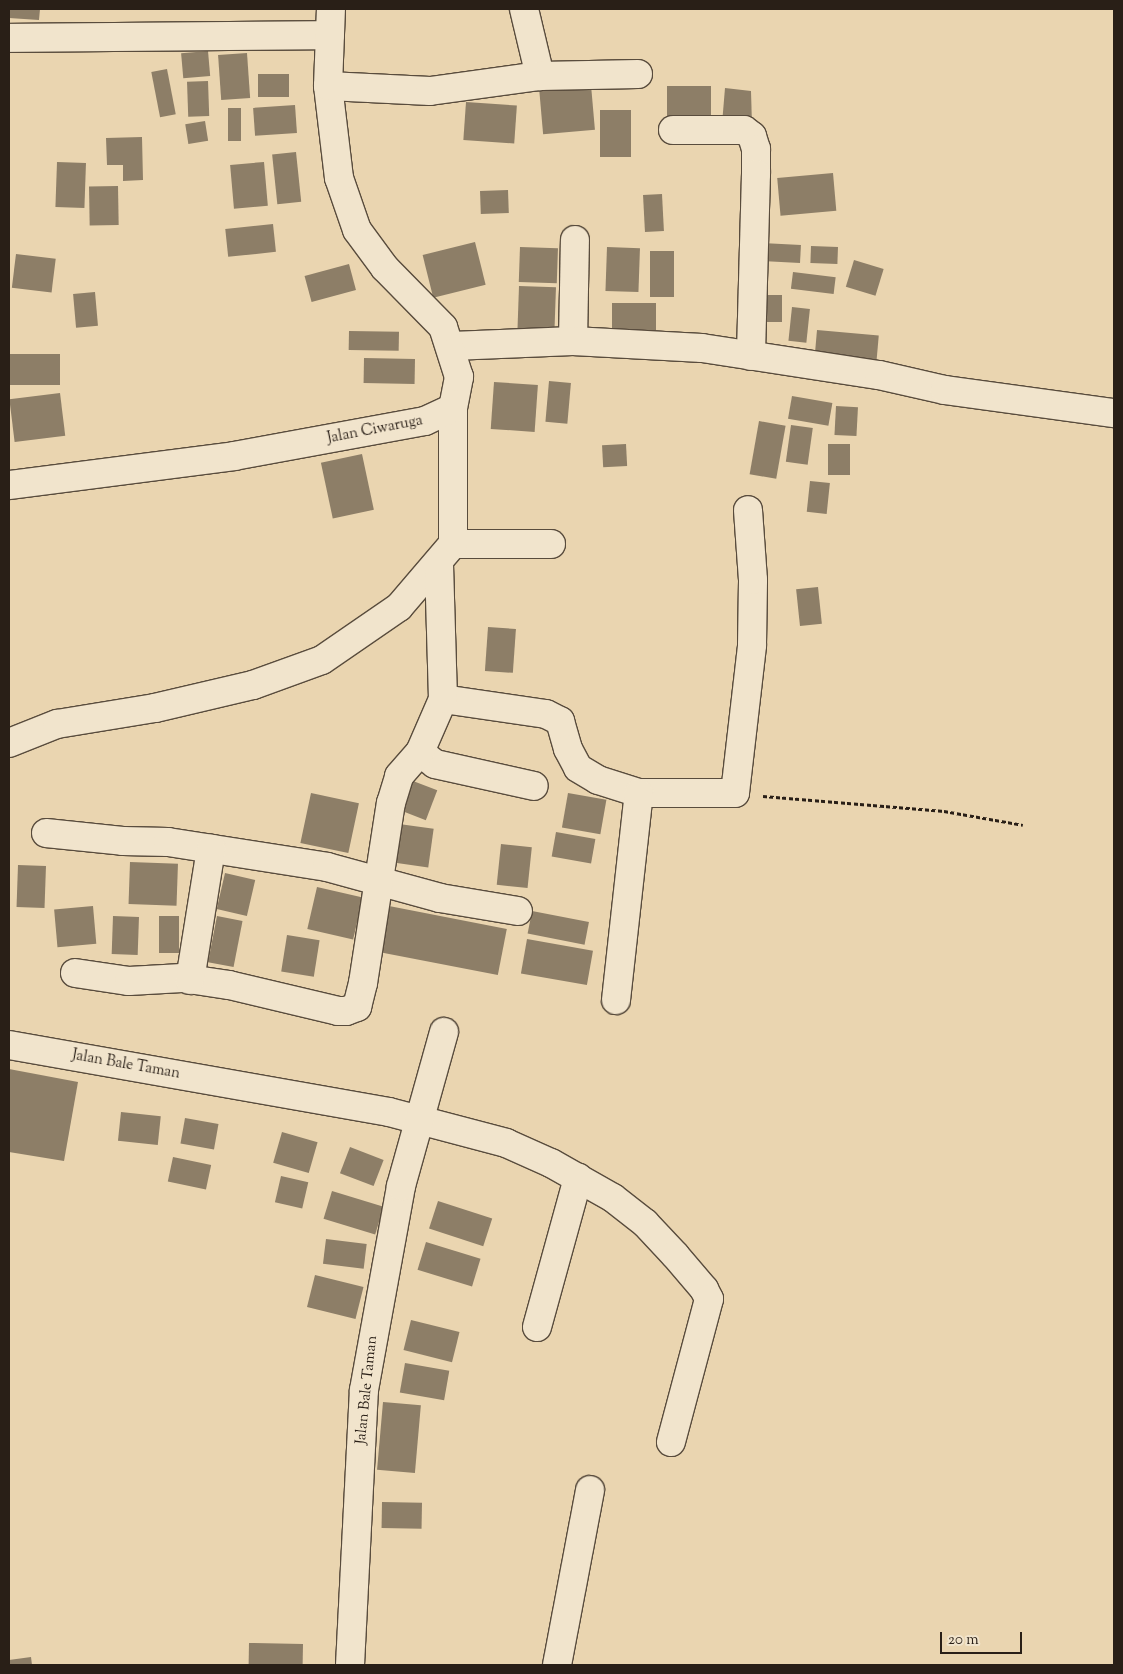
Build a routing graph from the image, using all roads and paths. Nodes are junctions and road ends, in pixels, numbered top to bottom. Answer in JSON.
{"nodes":[{"id":1,"x":524,"y":9,"type":"edge"},
{"id":2,"x":331,"y":22,"type":"edge"},
{"id":3,"x":9,"y":38,"type":"edge"},
{"id":4,"x":638,"y":74,"type":"dead end"},
{"id":5,"x":540,"y":76,"type":"junction"},
{"id":6,"x":328,"y":86,"type":"junction"},
{"id":7,"x":673,"y":130,"type":"dead end"},
{"id":8,"x":575,"y":240,"type":"dead end"},
{"id":9,"x":573,"y":341,"type":"junction"},
{"id":10,"x":452,"y":346,"type":"junction"},
{"id":11,"x":751,"y":356,"type":"junction"},
{"id":12,"x":453,"y":408,"type":"junction"},
{"id":13,"x":1114,"y":413,"type":"edge"},
{"id":14,"x":9,"y":485,"type":"edge"},
{"id":15,"x":748,"y":510,"type":"dead end"},
{"id":16,"x":551,"y":544,"type":"dead end"},
{"id":17,"x":446,"y":553,"type":"junction"},
{"id":18,"x":443,"y":699,"type":"junction"},
{"id":19,"x":9,"y":743,"type":"edge"},
{"id":20,"x":420,"y":752,"type":"junction"},
{"id":21,"x":534,"y":786,"type":"dead end"},
{"id":22,"x":639,"y":793,"type":"junction"},
{"id":23,"x":735,"y":793,"type":"junction"},
{"id":24,"x":1023,"y":825,"type":"dead end"},
{"id":25,"x":46,"y":833,"type":"dead end"},
{"id":26,"x":211,"y":849,"type":"junction"},
{"id":27,"x":379,"y":883,"type":"junction"},
{"id":28,"x":518,"y":911,"type":"dead end"},
{"id":29,"x":75,"y":973,"type":"dead end"},
{"id":30,"x":190,"y":980,"type":"junction"},
{"id":31,"x":616,"y":1000,"type":"dead end"},
{"id":32,"x":444,"y":1032,"type":"dead end"},
{"id":33,"x":9,"y":1044,"type":"edge"},
{"id":34,"x":420,"y":1120,"type":"junction"},
{"id":35,"x":578,"y":1178,"type":"junction"},
{"id":36,"x":537,"y":1328,"type":"dead end"},
{"id":37,"x":671,"y":1442,"type":"dead end"},
{"id":38,"x":590,"y":1490,"type":"dead end"},
{"id":39,"x":350,"y":1665,"type":"edge"},
{"id":40,"x":557,"y":1665,"type":"edge"}],
"edges":[{"from":1,"to":5,"type":"street"},
{"from":2,"to":3,"type":"street"},
{"from":2,"to":6,"type":"street"},
{"from":4,"to":5,"type":"street"},
{"from":5,"to":6,"type":"street"},
{"from":6,"to":10,"type":"street"},
{"from":7,"to":11,"type":"street"},
{"from":8,"to":9,"type":"street"},
{"from":9,"to":10,"type":"street"},
{"from":9,"to":11,"type":"street"},
{"from":10,"to":12,"type":"street"},
{"from":11,"to":13,"type":"street"},
{"from":12,"to":14,"type":"street","name":"Jalan Ciwaruga"},
{"from":12,"to":17,"type":"street"},
{"from":15,"to":23,"type":"street"},
{"from":16,"to":17,"type":"street"},
{"from":17,"to":18,"type":"street"},
{"from":17,"to":19,"type":"street"},
{"from":18,"to":20,"type":"street"},
{"from":18,"to":22,"type":"street"},
{"from":20,"to":21,"type":"street"},
{"from":20,"to":27,"type":"street"},
{"from":22,"to":23,"type":"street"},
{"from":22,"to":31,"type":"street"},
{"from":23,"to":24,"type":"path"},
{"from":25,"to":26,"type":"street"},
{"from":26,"to":27,"type":"street"},
{"from":26,"to":30,"type":"street"},
{"from":27,"to":28,"type":"street"},
{"from":27,"to":30,"type":"street"},
{"from":29,"to":30,"type":"street"},
{"from":32,"to":34,"type":"street","name":"Jalan Bale Taman"},
{"from":33,"to":34,"type":"street","name":"Jalan Bale Taman"},
{"from":34,"to":35,"type":"street"},
{"from":34,"to":39,"type":"street","name":"Jalan Bale Taman"},
{"from":35,"to":36,"type":"street"},
{"from":35,"to":37,"type":"street"},
{"from":38,"to":40,"type":"street"}]}
